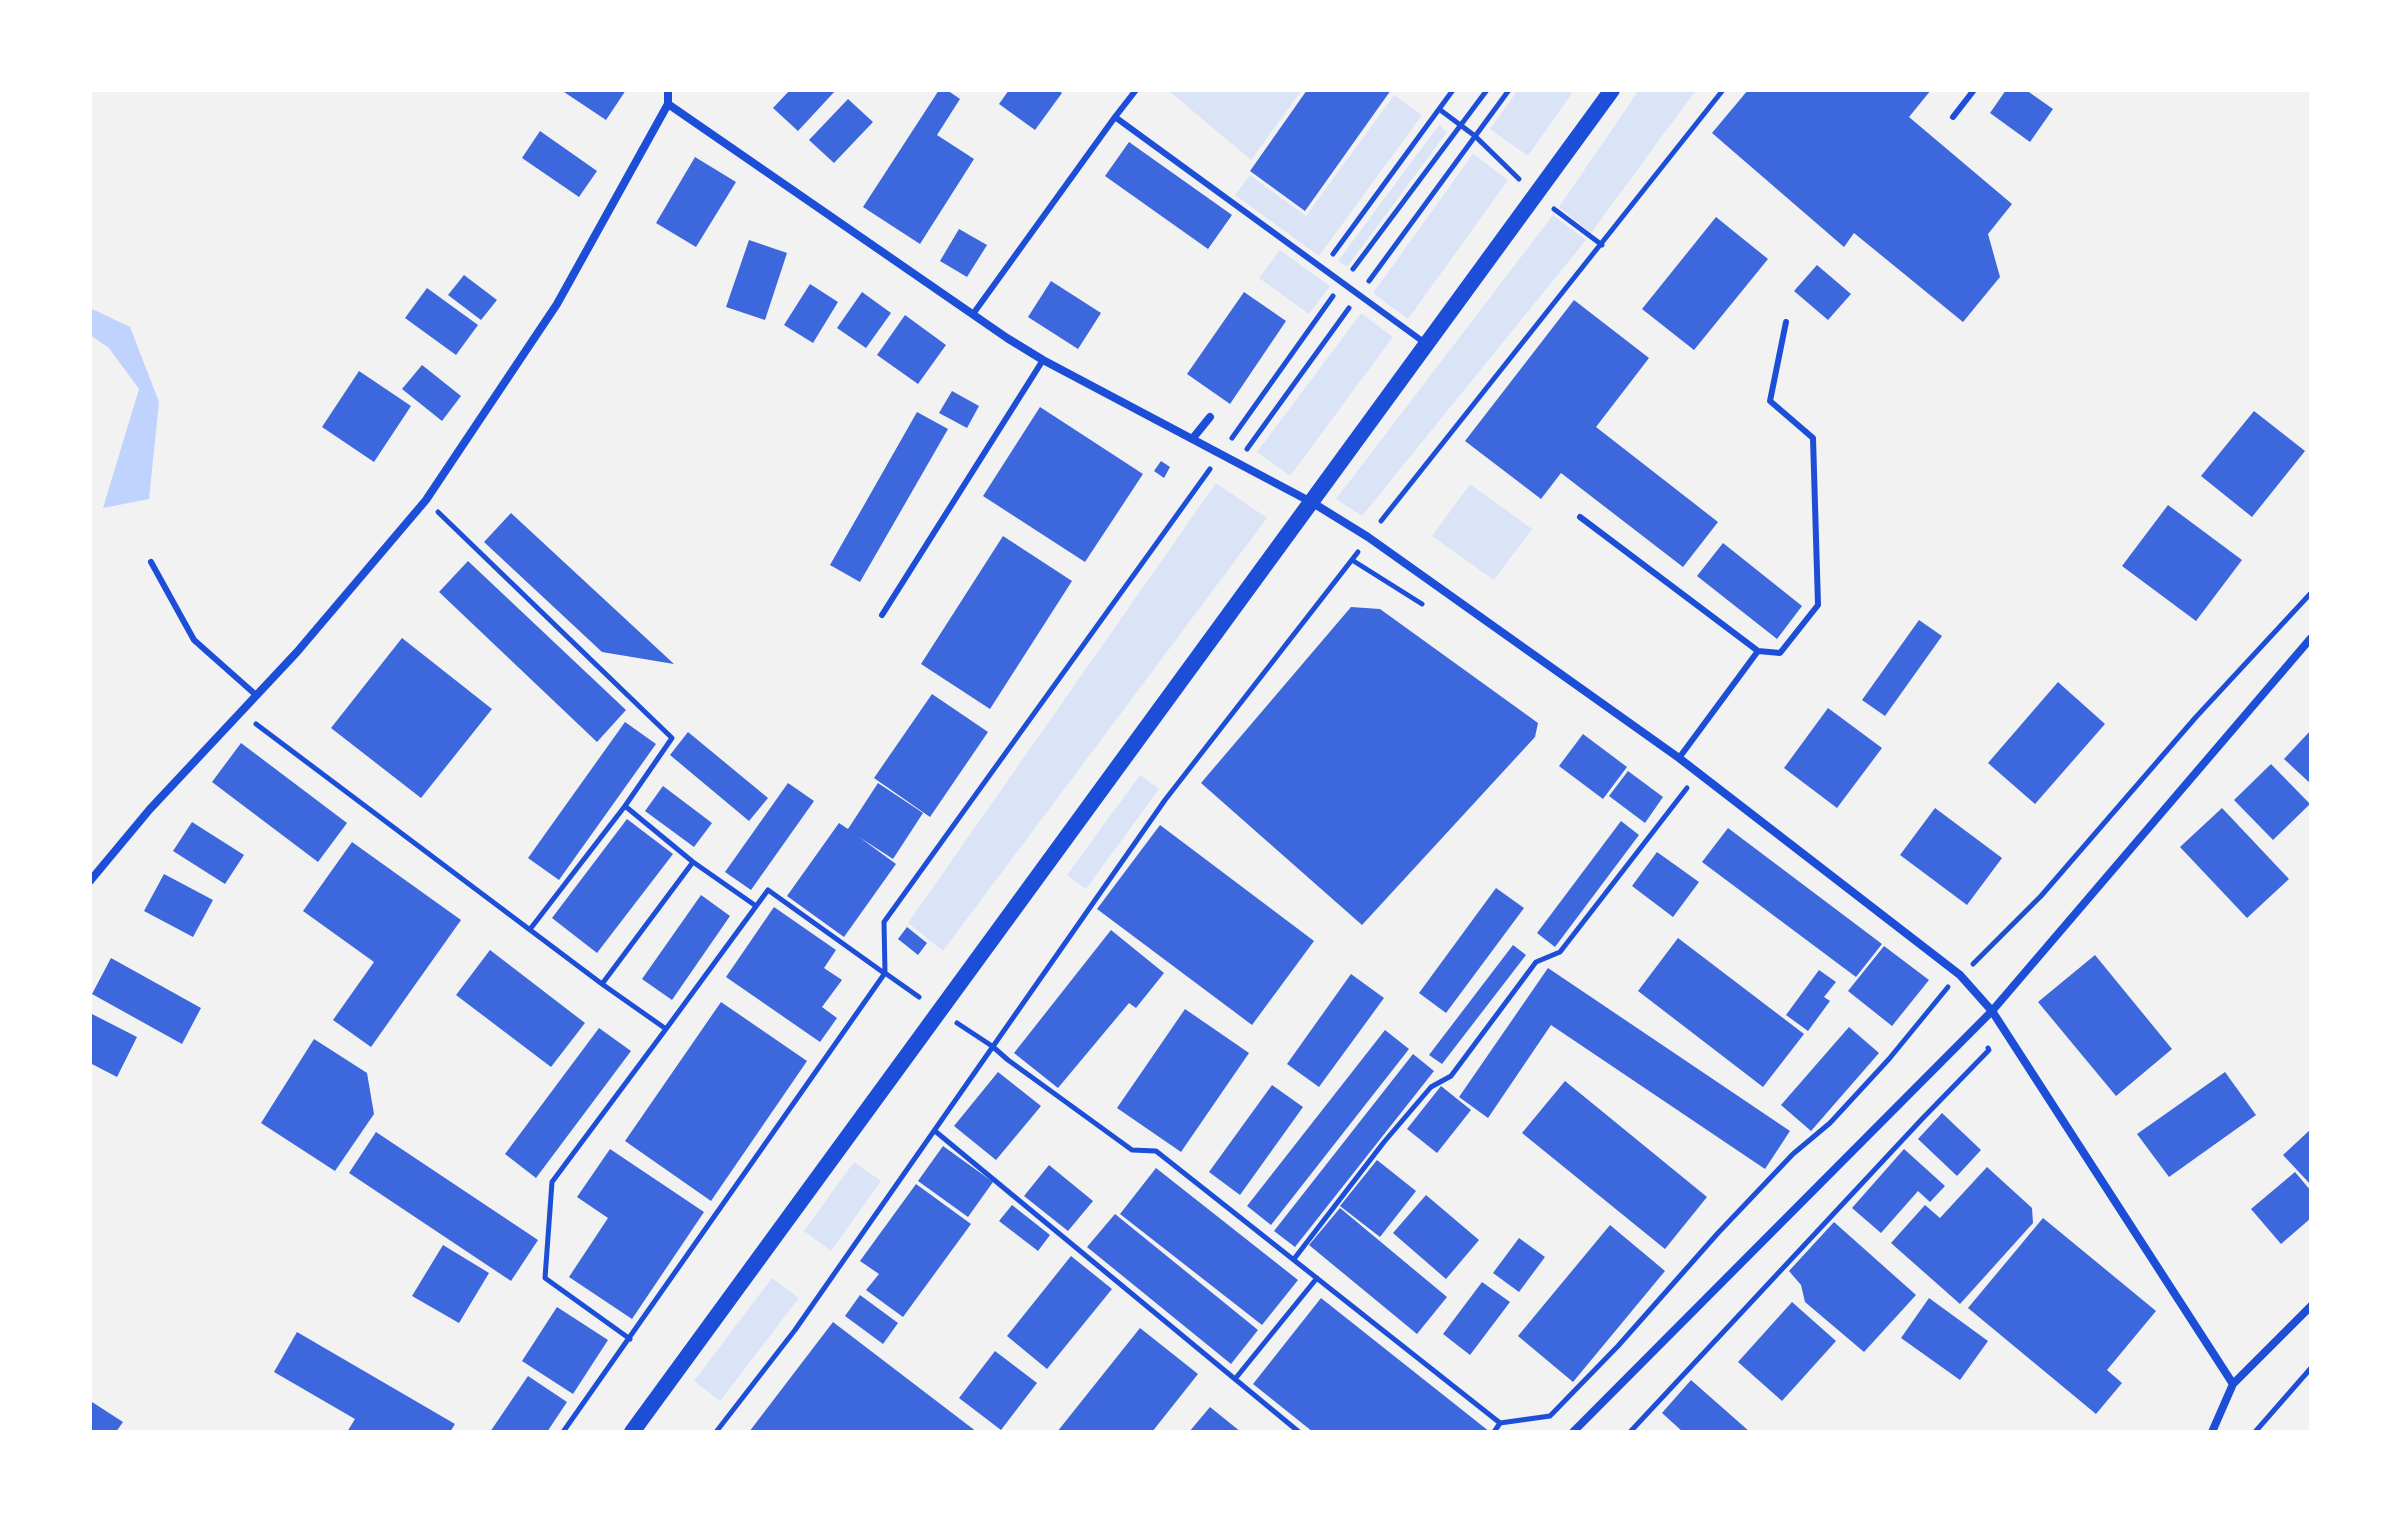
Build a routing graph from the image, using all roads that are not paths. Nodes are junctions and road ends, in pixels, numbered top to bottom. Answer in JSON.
{"nodes":[{"id":1,"x":668,"y":90,"type":"edge"},
{"id":2,"x":1136,"y":90,"type":"edge"},
{"id":3,"x":1974,"y":90,"type":"edge"},
{"id":4,"x":1610,"y":91,"type":"edge"},
{"id":5,"x":668,"y":104,"type":"junction"},
{"id":6,"x":1115,"y":117,"type":"junction"},
{"id":7,"x":1953,"y":117,"type":"dead end"},
{"id":8,"x":973,"y":314,"type":"junction"},
{"id":9,"x":1786,"y":322,"type":"dead end"},
{"id":10,"x":1428,"y":345,"type":"junction"},
{"id":11,"x":1043,"y":360,"type":"junction"},
{"id":12,"x":1210,"y":417,"type":"dead end"},
{"id":13,"x":1193,"y":438,"type":"junction"},
{"id":14,"x":1313,"y":503,"type":"junction"},
{"id":15,"x":1580,"y":517,"type":"dead end"},
{"id":16,"x":151,"y":562,"type":"dead end"},
{"id":17,"x":882,"y":615,"type":"dead end"},
{"id":18,"x":2311,"y":638,"type":"edge"},
{"id":19,"x":1758,"y":651,"type":"junction"},
{"id":20,"x":256,"y":695,"type":"junction"},
{"id":21,"x":1679,"y":758,"type":"junction"},
{"id":22,"x":90,"y":881,"type":"edge"},
{"id":23,"x":1992,"y":1011,"type":"junction"},
{"id":24,"x":2311,"y":1306,"type":"edge"},
{"id":25,"x":2233,"y":1384,"type":"junction"},
{"id":26,"x":632,"y":1432,"type":"edge"},
{"id":27,"x":1573,"y":1432,"type":"edge"},
{"id":28,"x":2212,"y":1432,"type":"edge"}],
"edges":[{"from":1,"to":5,"type":"street"},
{"from":2,"to":6,"type":"lane"},
{"from":3,"to":7,"type":"lane"},
{"from":4,"to":10,"type":"main road"},
{"from":5,"to":8,"type":"street"},
{"from":5,"to":20,"type":"street"},
{"from":6,"to":8,"type":"lane"},
{"from":6,"to":10,"type":"lane"},
{"from":8,"to":11,"type":"street"},
{"from":9,"to":19,"type":"lane"},
{"from":10,"to":14,"type":"main road"},
{"from":11,"to":13,"type":"street"},
{"from":11,"to":17,"type":"lane"},
{"from":12,"to":13,"type":"street"},
{"from":13,"to":14,"type":"street"},
{"from":14,"to":21,"type":"street"},
{"from":14,"to":26,"type":"main road"},
{"from":15,"to":19,"type":"lane"},
{"from":16,"to":20,"type":"lane"},
{"from":18,"to":23,"type":"street"},
{"from":19,"to":21,"type":"lane"},
{"from":20,"to":22,"type":"street"},
{"from":21,"to":23,"type":"street"},
{"from":23,"to":25,"type":"street"},
{"from":23,"to":27,"type":"street"},
{"from":24,"to":25,"type":"street"},
{"from":25,"to":28,"type":"street"}]}
